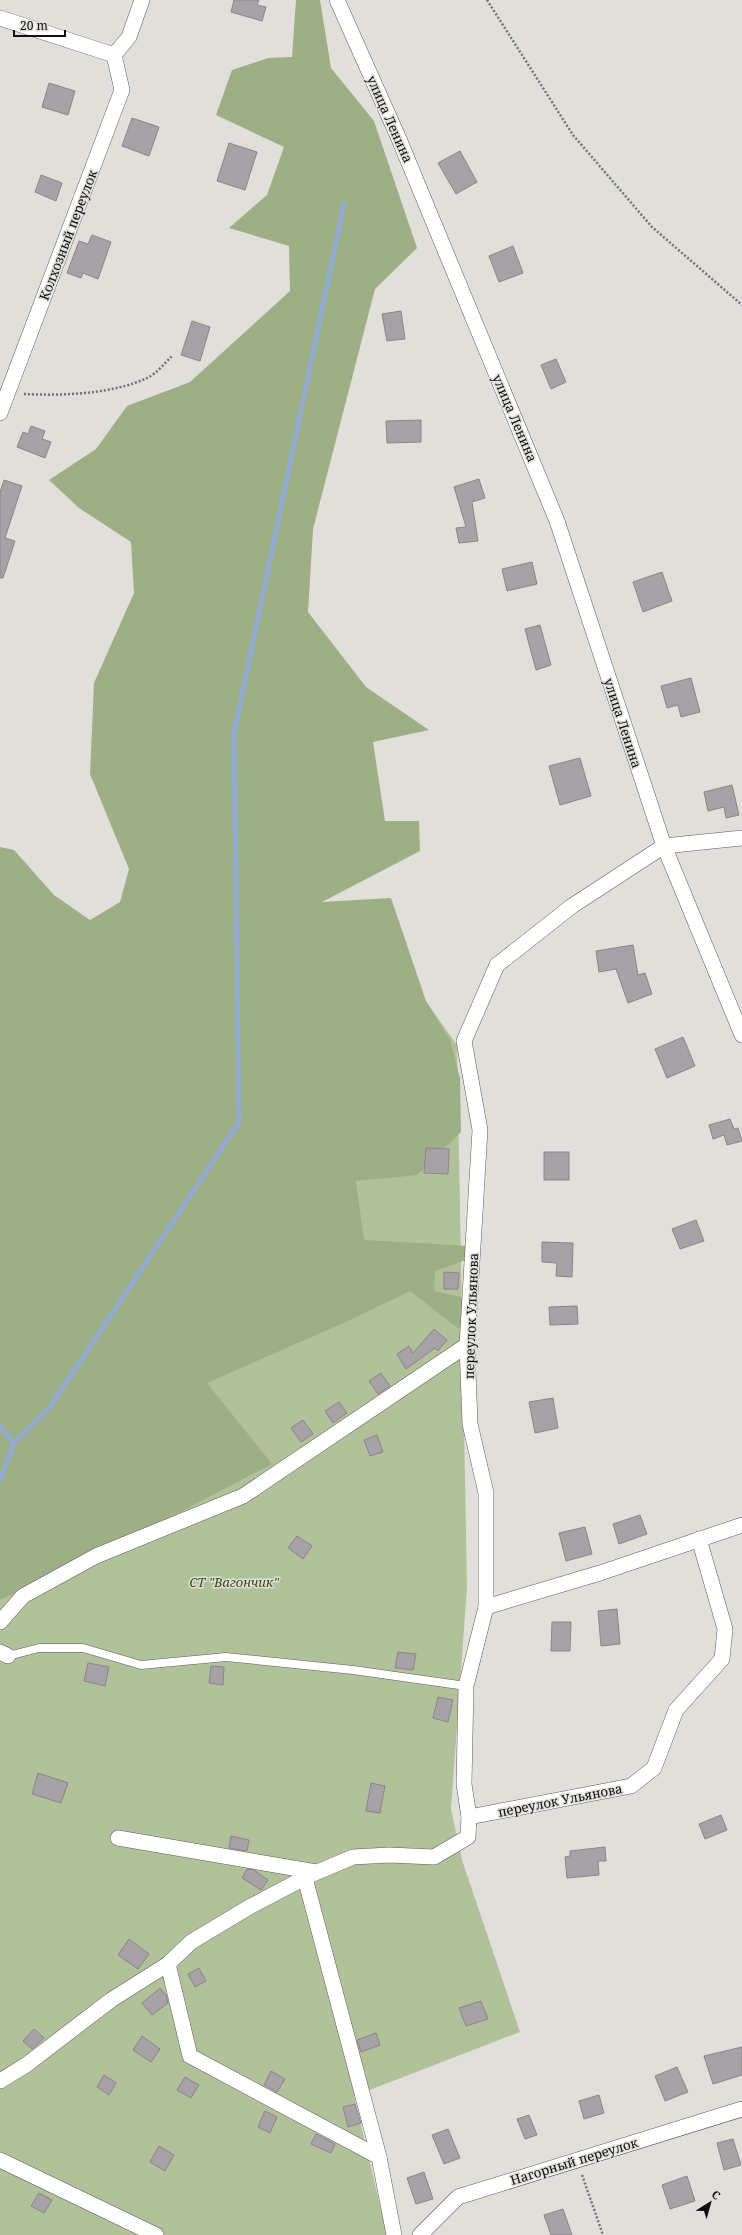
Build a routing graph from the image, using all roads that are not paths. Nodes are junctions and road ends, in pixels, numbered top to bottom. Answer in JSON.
{"nodes":[{"id":1,"x":142,"y":0,"type":"edge"},
{"id":2,"x":337,"y":0,"type":"edge"},
{"id":3,"x":0,"y":18,"type":"edge"},
{"id":4,"x":114,"y":55,"type":"junction"},
{"id":5,"x":0,"y":413,"type":"edge"},
{"id":6,"x":742,"y":838,"type":"edge"},
{"id":7,"x":664,"y":846,"type":"junction"},
{"id":8,"x":742,"y":1035,"type":"edge"},
{"id":9,"x":467,"y":1345,"type":"junction"},
{"id":10,"x":742,"y":1525,"type":"edge"},
{"id":11,"x":699,"y":1539,"type":"junction"},
{"id":12,"x":486,"y":1607,"type":"junction"},
{"id":13,"x":0,"y":1622,"type":"edge"},
{"id":14,"x":4,"y":1654,"type":"edge"},
{"id":15,"x":466,"y":1686,"type":"junction"},
{"id":16,"x":469,"y":1817,"type":"junction"},
{"id":17,"x":118,"y":1838,"type":"dead end"},
{"id":18,"x":310,"y":1875,"type":"junction"},
{"id":19,"x":168,"y":1964,"type":"junction"},
{"id":20,"x":0,"y":2081,"type":"edge"},
{"id":21,"x":742,"y":2109,"type":"edge"},
{"id":22,"x":379,"y":2157,"type":"junction"},
{"id":23,"x":0,"y":2160,"type":"edge"},
{"id":24,"x":156,"y":2235,"type":"edge"},
{"id":25,"x":394,"y":2235,"type":"edge"},
{"id":26,"x":420,"y":2235,"type":"edge"}],
"edges":[{"from":1,"to":4,"type":"street"},
{"from":2,"to":7,"type":"street","name":"улица Ленина"},
{"from":3,"to":4,"type":"street"},
{"from":4,"to":5,"type":"street","name":"Колхозный переулок"},
{"from":6,"to":7,"type":"street"},
{"from":7,"to":8,"type":"street","name":"улица Ленина"},
{"from":7,"to":9,"type":"street","name":"переулок Ульянова"},
{"from":9,"to":12,"type":"street","name":"переулок Ульянова"},
{"from":9,"to":13,"type":"street"},
{"from":10,"to":11,"type":"street"},
{"from":11,"to":12,"type":"street"},
{"from":11,"to":16,"type":"street","name":"переулок Ульянова"},
{"from":12,"to":15,"type":"street","name":"переулок Ульянова"},
{"from":14,"to":15,"type":"lane"},
{"from":15,"to":16,"type":"street","name":"переулок Ульянова"},
{"from":16,"to":18,"type":"street","name":"переулок Ульянова"},
{"from":17,"to":18,"type":"street"},
{"from":18,"to":19,"type":"street"},
{"from":18,"to":22,"type":"street"},
{"from":19,"to":20,"type":"street"},
{"from":19,"to":22,"type":"street"},
{"from":21,"to":26,"type":"street","name":"Нагорный переулок"},
{"from":22,"to":25,"type":"street"},
{"from":23,"to":24,"type":"street"}]}
